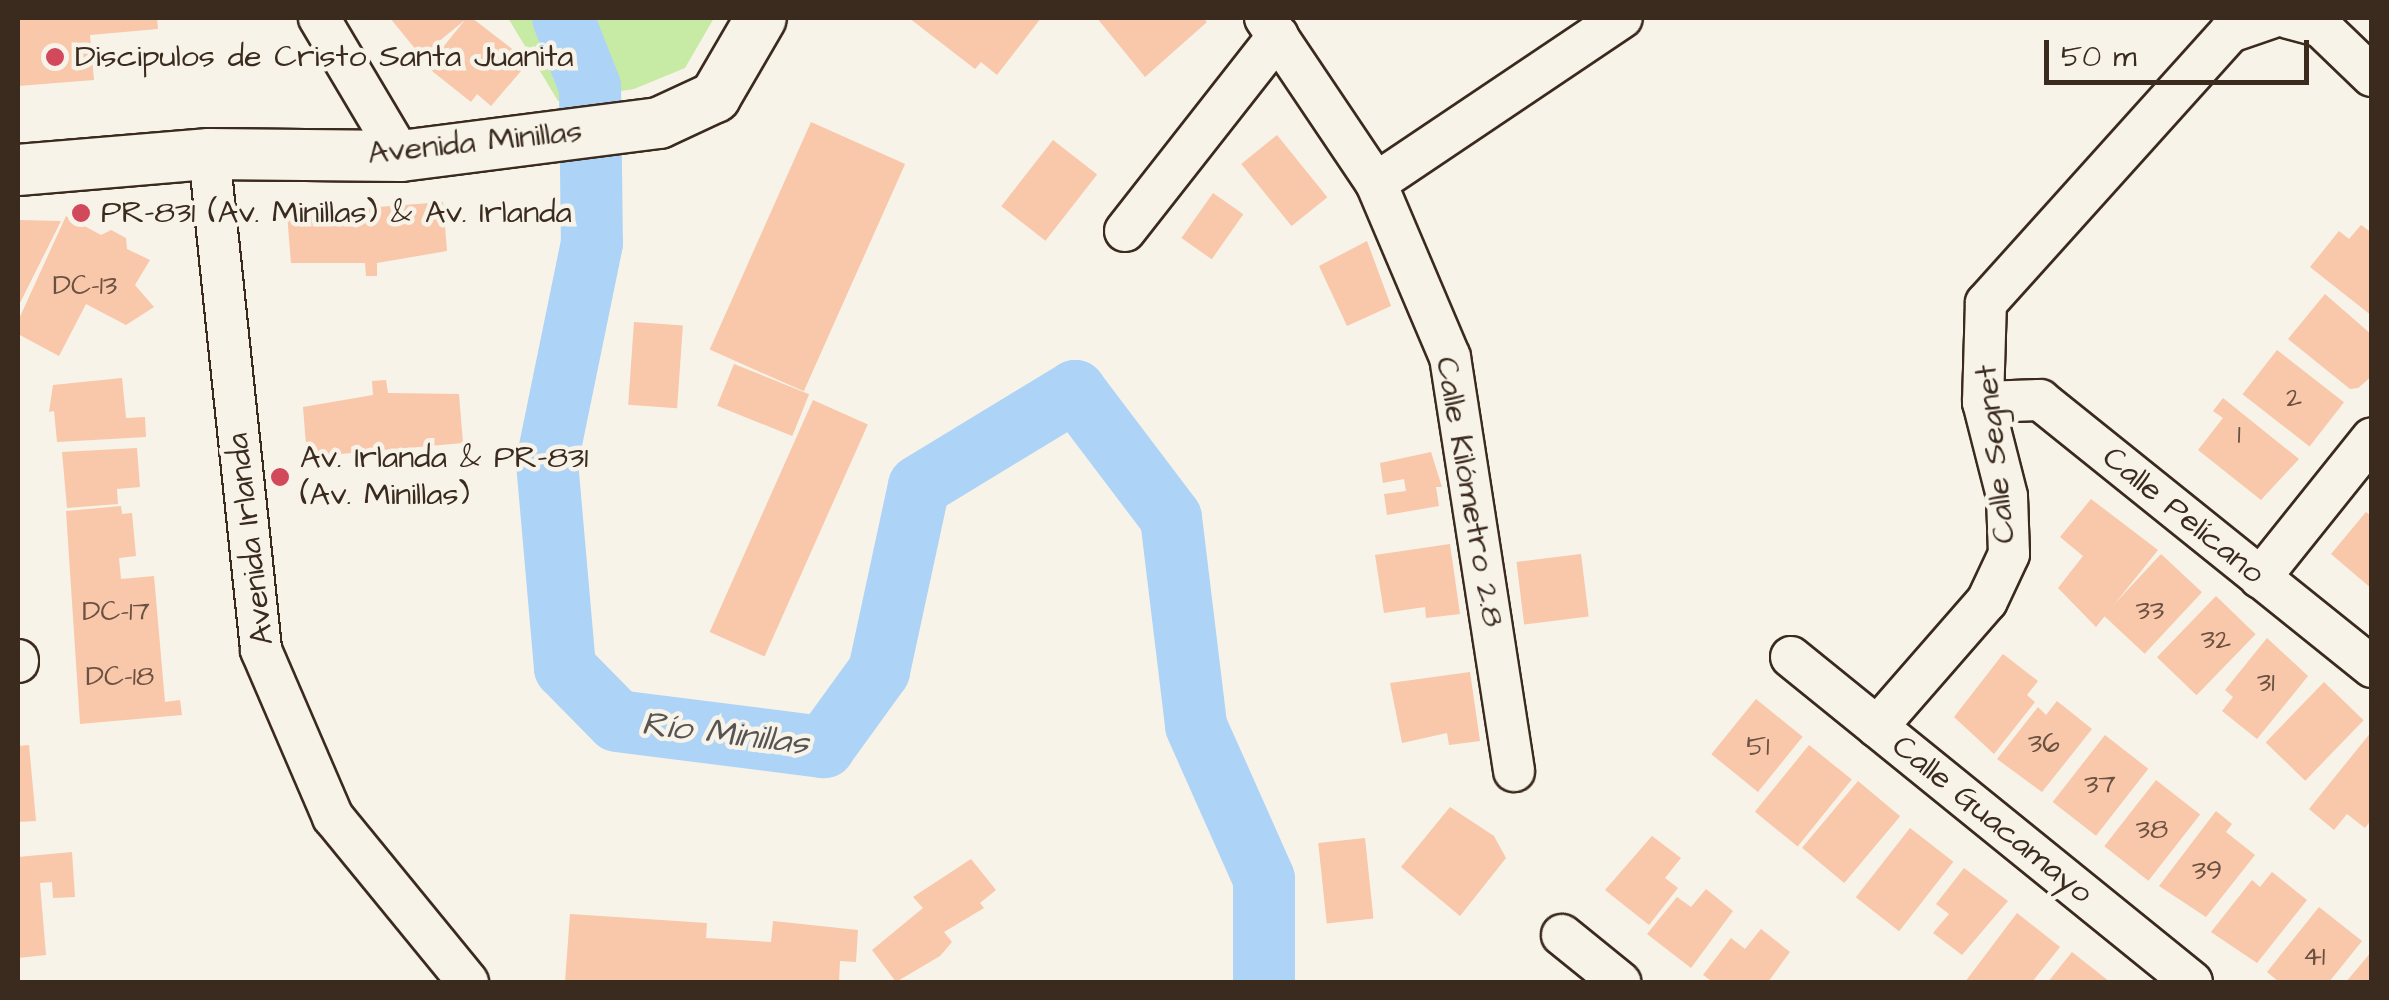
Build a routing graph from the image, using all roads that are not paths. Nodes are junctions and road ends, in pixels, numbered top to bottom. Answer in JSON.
{"nodes":[{"id":1,"x":318,"y":18,"type":"edge"},
{"id":2,"x":760,"y":18,"type":"edge"},
{"id":3,"x":1622,"y":18,"type":"edge"},
{"id":4,"x":2271,"y":18,"type":"edge"},
{"id":5,"x":2288,"y":18,"type":"edge"},
{"id":6,"x":1272,"y":27,"type":"edge"},
{"id":7,"x":2372,"y":76,"type":"edge"},
{"id":8,"x":210,"y":154,"type":"junction"},
{"id":9,"x":401,"y":156,"type":"junction"},
{"id":10,"x":18,"y":170,"type":"edge"},
{"id":11,"x":1376,"y":183,"type":"junction"},
{"id":12,"x":1124,"y":231,"type":"dead end"},
{"id":13,"x":1984,"y":402,"type":"junction"},
{"id":14,"x":2372,"y":438,"type":"edge"},
{"id":15,"x":2260,"y":578,"type":"junction"},
{"id":16,"x":1791,"y":657,"type":"dead end"},
{"id":17,"x":2372,"y":667,"type":"edge"},
{"id":18,"x":1877,"y":727,"type":"junction"},
{"id":19,"x":1514,"y":772,"type":"dead end"},
{"id":20,"x":1562,"y":936,"type":"dead end"},
{"id":21,"x":468,"y":982,"type":"edge"},
{"id":22,"x":1620,"y":982,"type":"edge"},
{"id":23,"x":2192,"y":982,"type":"edge"}],
"edges":[{"from":1,"to":9,"type":"street"},
{"from":2,"to":9,"type":"street","name":"Avenida Minillas"},
{"from":3,"to":11,"type":"street"},
{"from":4,"to":13,"type":"street","name":"Calle Segnet"},
{"from":5,"to":7,"type":"street"},
{"from":6,"to":11,"type":"street","name":"Calle Kilómetro 2.8"},
{"from":6,"to":12,"type":"street"},
{"from":8,"to":9,"type":"street","name":"Avenida Minillas"},
{"from":8,"to":10,"type":"street","name":"Avenida Minillas"},
{"from":8,"to":21,"type":"street","name":"Avenida Irlanda"},
{"from":11,"to":19,"type":"street","name":"Calle Kilómetro 2.8"},
{"from":13,"to":15,"type":"street","name":"Calle Pelícano"},
{"from":13,"to":18,"type":"street","name":"Calle Segnet"},
{"from":14,"to":15,"type":"street"},
{"from":15,"to":17,"type":"street","name":"Calle Pelícano"},
{"from":16,"to":18,"type":"street","name":"Calle Guacamayo"},
{"from":18,"to":23,"type":"street","name":"Calle Guacamayo"},
{"from":20,"to":22,"type":"street"}]}
